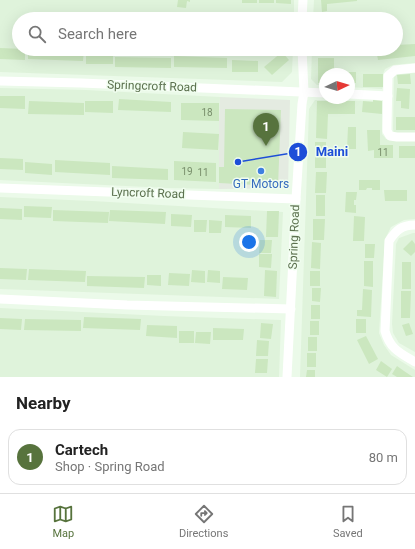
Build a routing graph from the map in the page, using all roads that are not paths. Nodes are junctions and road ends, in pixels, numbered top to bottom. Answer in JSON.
{"nodes":[{"id":1,"x":303,"y":0,"type":"edge"},
{"id":2,"x":302,"y":12,"type":"edge"},
{"id":3,"x":302,"y":56,"type":"edge"},
{"id":4,"x":415,"y":68,"type":"edge"},
{"id":5,"x":0,"y":81,"type":"edge"},
{"id":6,"x":304,"y":92,"type":"junction"},
{"id":7,"x":319,"y":93,"type":"edge"},
{"id":8,"x":355,"y":94,"type":"edge"},
{"id":9,"x":388,"y":96,"type":"junction"},
{"id":10,"x":415,"y":136,"type":"edge"},
{"id":11,"x":0,"y":188,"type":"edge"},
{"id":12,"x":296,"y":199,"type":"junction"},
{"id":13,"x":415,"y":225,"type":"edge"},
{"id":14,"x":0,"y":299,"type":"edge"},
{"id":15,"x":291,"y":309,"type":"junction"},
{"id":16,"x":415,"y":362,"type":"edge"},
{"id":17,"x":287,"y":377,"type":"edge"}],
"edges":[{"from":1,"to":2,"type":"street"},
{"from":3,"to":6,"type":"street","name":"Spring Road"},
{"from":4,"to":9,"type":"street"},
{"from":5,"to":6,"type":"street","name":"Springcroft Road"},
{"from":6,"to":7,"type":"street","name":"Springcroft Road"},
{"from":6,"to":12,"type":"street","name":"Spring Road"},
{"from":8,"to":9,"type":"street"},
{"from":9,"to":10,"type":"street"},
{"from":11,"to":12,"type":"street","name":"Lyncroft Road"},
{"from":12,"to":15,"type":"street","name":"Spring Road"},
{"from":13,"to":16,"type":"street"},
{"from":14,"to":15,"type":"street"},
{"from":15,"to":17,"type":"street","name":"Spring Road"}]}
